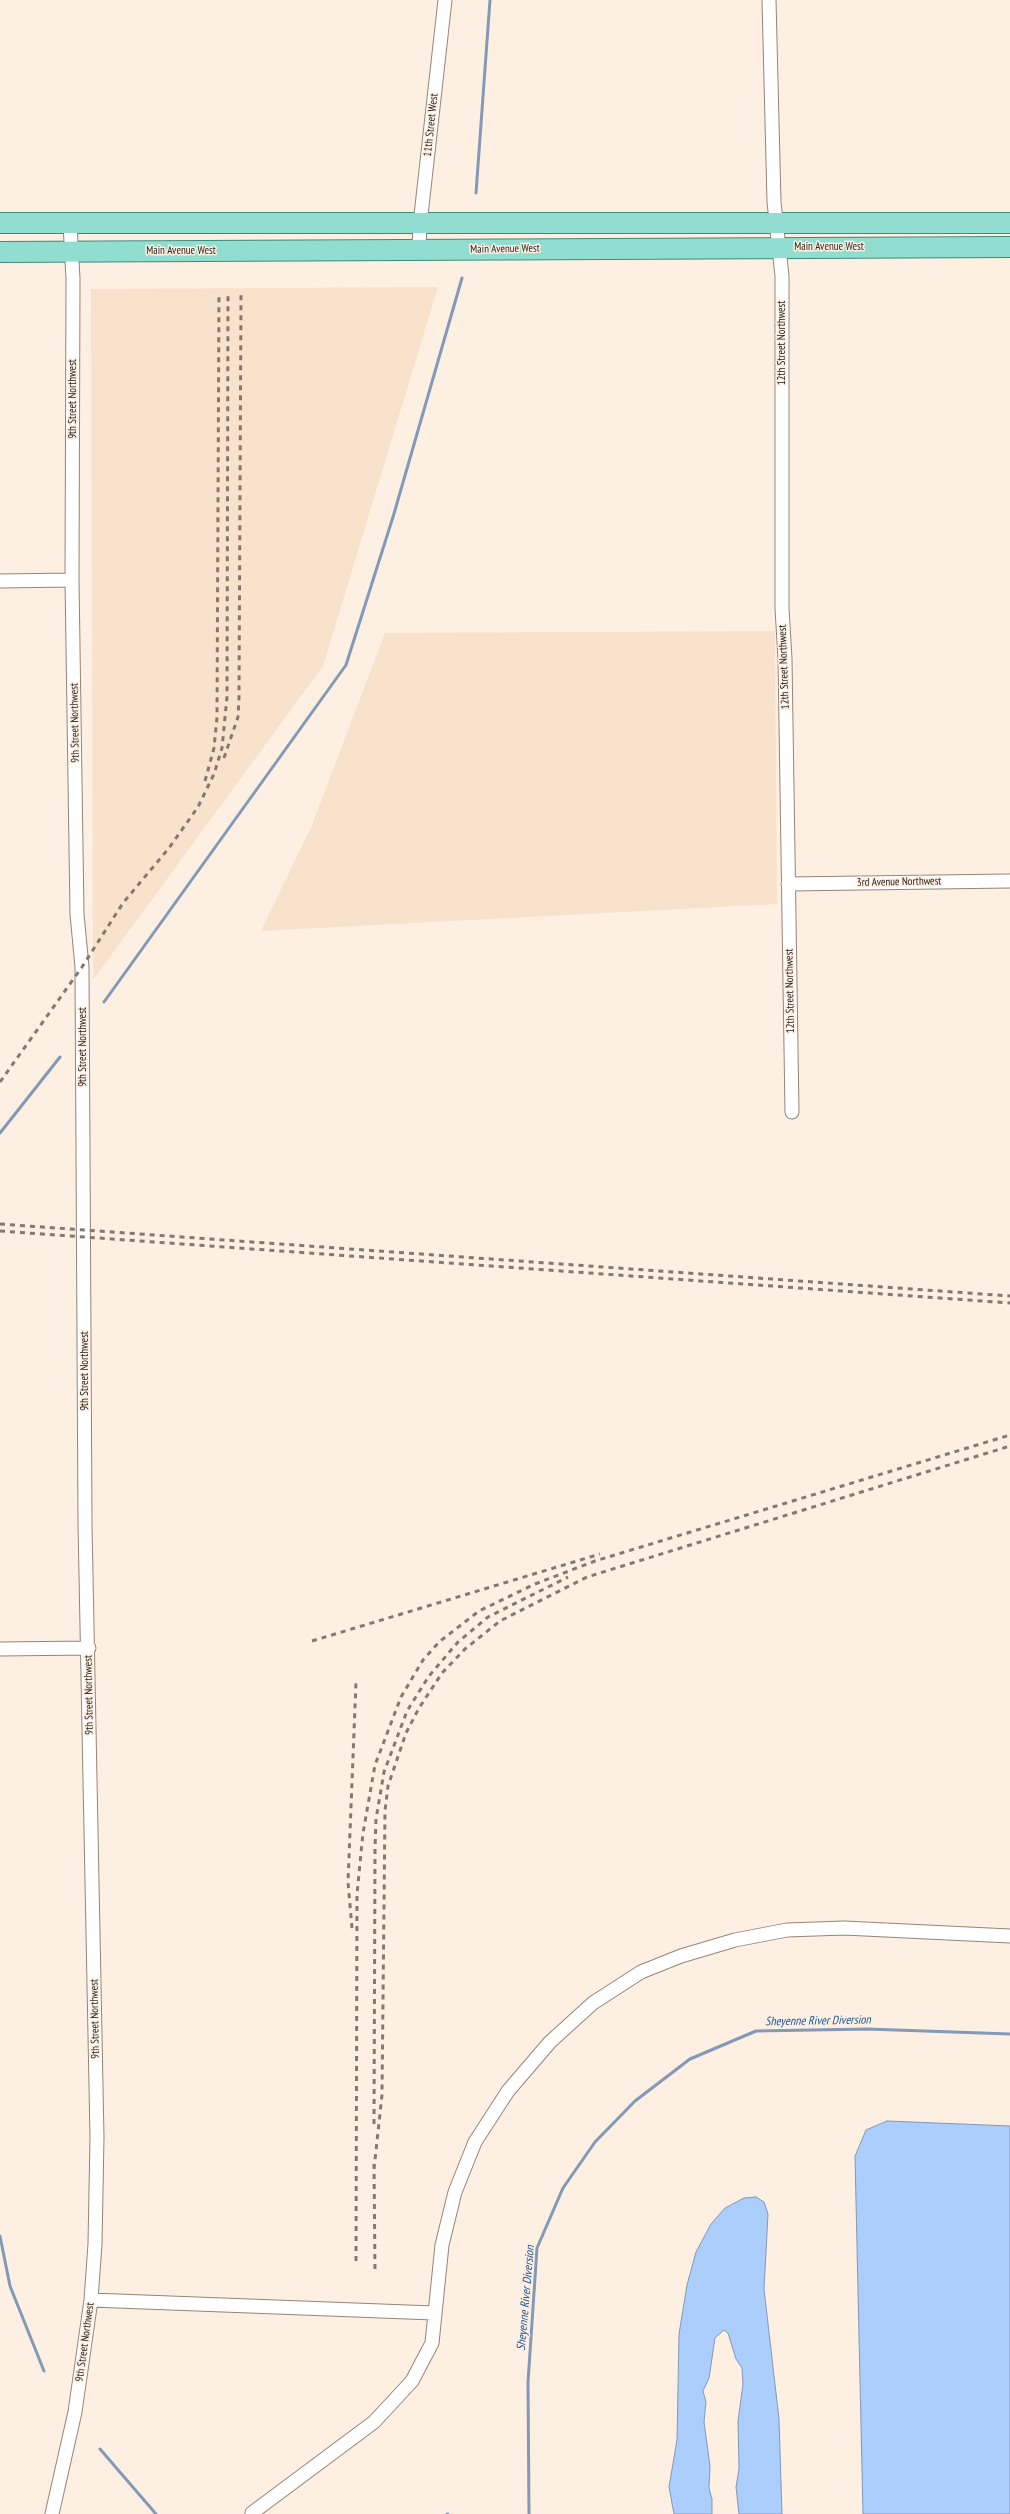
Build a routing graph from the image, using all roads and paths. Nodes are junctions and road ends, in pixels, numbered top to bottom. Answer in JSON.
{"nodes":[{"id":1,"x":446,"y":0,"type":"edge"},
{"id":2,"x":769,"y":0,"type":"edge"},
{"id":3,"x":1010,"y":222,"type":"edge"},
{"id":4,"x":0,"y":223,"type":"edge"},
{"id":5,"x":778,"y":223,"type":"junction"},
{"id":6,"x":70,"y":224,"type":"junction"},
{"id":7,"x":420,"y":224,"type":"junction"},
{"id":8,"x":1010,"y":247,"type":"edge"},
{"id":9,"x":780,"y":248,"type":"junction"},
{"id":10,"x":419,"y":250,"type":"junction"},
{"id":11,"x":72,"y":251,"type":"junction"},
{"id":12,"x":0,"y":252,"type":"edge"},
{"id":13,"x":72,"y":580,"type":"junction"},
{"id":14,"x":0,"y":581,"type":"edge"},
{"id":15,"x":1010,"y":881,"type":"edge"},
{"id":16,"x":788,"y":884,"type":"junction"},
{"id":17,"x":792,"y":1112,"type":"dead end"},
{"id":18,"x":89,"y":1648,"type":"junction"},
{"id":19,"x":0,"y":1649,"type":"edge"},
{"id":20,"x":1010,"y":1936,"type":"edge"},
{"id":21,"x":91,"y":2300,"type":"junction"},
{"id":22,"x":434,"y":2313,"type":"junction"},
{"id":23,"x":252,"y":2513,"type":"dead end"},
{"id":24,"x":52,"y":2514,"type":"edge"}],
"edges":[{"from":1,"to":7,"type":"street","name":"11th Street West"},
{"from":2,"to":5,"type":"street","name":"12th Street Northwest"},
{"from":3,"to":5,"type":"main road"},
{"from":4,"to":6,"type":"main road"},
{"from":5,"to":7,"type":"main road"},
{"from":5,"to":9,"type":"street","name":"12th Street Northwest"},
{"from":6,"to":7,"type":"main road"},
{"from":6,"to":11,"type":"street","name":"9th Street Northwest"},
{"from":7,"to":10,"type":"street","name":"11th Street West"},
{"from":8,"to":9,"type":"main road","name":"Main Avenue West"},
{"from":9,"to":10,"type":"main road","name":"Main Avenue West"},
{"from":9,"to":16,"type":"street","name":"12th Street Northwest"},
{"from":10,"to":11,"type":"main road","name":"Main Avenue West"},
{"from":11,"to":12,"type":"main road","name":"Main Avenue West"},
{"from":11,"to":13,"type":"street","name":"9th Street Northwest"},
{"from":13,"to":14,"type":"street"},
{"from":13,"to":18,"type":"street","name":"9th Street Northwest"},
{"from":15,"to":16,"type":"street","name":"3rd Avenue Northwest"},
{"from":16,"to":17,"type":"street","name":"12th Street Northwest"},
{"from":18,"to":19,"type":"street"},
{"from":18,"to":21,"type":"street","name":"9th Street Northwest"},
{"from":20,"to":22,"type":"street"},
{"from":21,"to":22,"type":"street"},
{"from":21,"to":24,"type":"street","name":"9th Street Northwest"},
{"from":22,"to":23,"type":"street"}]}
